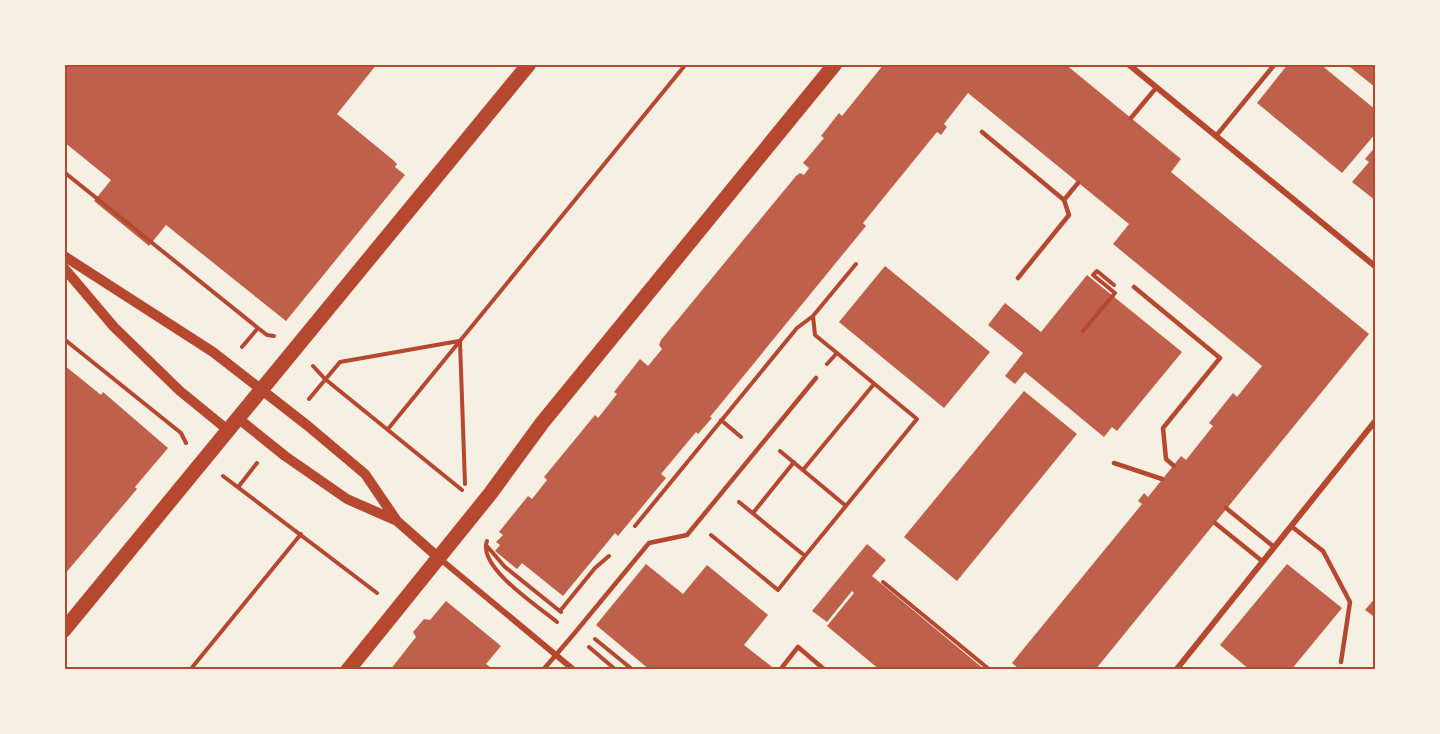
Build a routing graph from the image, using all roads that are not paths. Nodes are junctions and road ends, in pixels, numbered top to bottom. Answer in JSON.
{"nodes":[{"id":1,"x":529,"y":64,"type":"edge"},
{"id":2,"x":835,"y":64,"type":"edge"},
{"id":3,"x":1128,"y":64,"type":"edge"},
{"id":4,"x":1275,"y":64,"type":"edge"},
{"id":5,"x":1156,"y":88,"type":"junction"},
{"id":6,"x":1131,"y":118,"type":"dead end"},
{"id":7,"x":982,"y":132,"type":"dead end"},
{"id":8,"x":1216,"y":136,"type":"junction"},
{"id":9,"x":1078,"y":183,"type":"dead end"},
{"id":10,"x":1064,"y":200,"type":"junction"},
{"id":11,"x":64,"y":256,"type":"edge"},
{"id":12,"x":1376,"y":267,"type":"edge"},
{"id":13,"x":64,"y":268,"type":"edge"},
{"id":14,"x":1018,"y":278,"type":"dead end"},
{"id":15,"x":1134,"y":287,"type":"dead end"},
{"id":16,"x":816,"y":378,"type":"road end"},
{"id":17,"x":262,"y":390,"type":"junction"},
{"id":18,"x":1376,"y":420,"type":"edge"},
{"id":19,"x":234,"y":425,"type":"junction"},
{"id":20,"x":1114,"y":463,"type":"dead end"},
{"id":21,"x":1174,"y":466,"type":"dead end"},
{"id":22,"x":1162,"y":479,"type":"dead end"},
{"id":23,"x":1226,"y":508,"type":"dead end"},
{"id":24,"x":397,"y":521,"type":"junction"},
{"id":25,"x":1215,"y":523,"type":"dead end"},
{"id":26,"x":1291,"y":526,"type":"junction"},
{"id":27,"x":1274,"y":547,"type":"junction"},
{"id":28,"x":439,"y":558,"type":"junction"},
{"id":29,"x":1262,"y":561,"type":"junction"},
{"id":30,"x":64,"y":630,"type":"edge"},
{"id":31,"x":556,"y":655,"type":"junction"},
{"id":32,"x":1341,"y":662,"type":"dead end"},
{"id":33,"x":348,"y":669,"type":"edge"},
{"id":34,"x":543,"y":669,"type":"edge"},
{"id":35,"x":571,"y":669,"type":"edge"},
{"id":36,"x":780,"y":669,"type":"edge"},
{"id":37,"x":825,"y":669,"type":"edge"},
{"id":38,"x":1176,"y":669,"type":"edge"}],
"edges":[{"from":1,"to":17,"type":"main road"},
{"from":2,"to":28,"type":"main road"},
{"from":3,"to":5,"type":"street"},
{"from":4,"to":8,"type":"lane"},
{"from":5,"to":6,"type":"lane"},
{"from":5,"to":8,"type":"street"},
{"from":7,"to":10,"type":"lane"},
{"from":8,"to":12,"type":"street"},
{"from":9,"to":10,"type":"lane"},
{"from":10,"to":14,"type":"lane"},
{"from":11,"to":17,"type":"street"},
{"from":13,"to":19,"type":"street"},
{"from":15,"to":21,"type":"lane"},
{"from":16,"to":31,"type":"lane"},
{"from":17,"to":19,"type":"main road"},
{"from":17,"to":24,"type":"street"},
{"from":18,"to":26,"type":"street"},
{"from":19,"to":24,"type":"street"},
{"from":19,"to":30,"type":"main road"},
{"from":20,"to":22,"type":"lane"},
{"from":23,"to":27,"type":"lane"},
{"from":24,"to":28,"type":"street"},
{"from":25,"to":29,"type":"lane"},
{"from":26,"to":27,"type":"street"},
{"from":26,"to":32,"type":"lane"},
{"from":27,"to":29,"type":"street"},
{"from":28,"to":31,"type":"street"},
{"from":28,"to":33,"type":"main road"},
{"from":29,"to":38,"type":"street"},
{"from":31,"to":34,"type":"lane"},
{"from":31,"to":35,"type":"street"},
{"from":36,"to":37,"type":"lane"}]}
